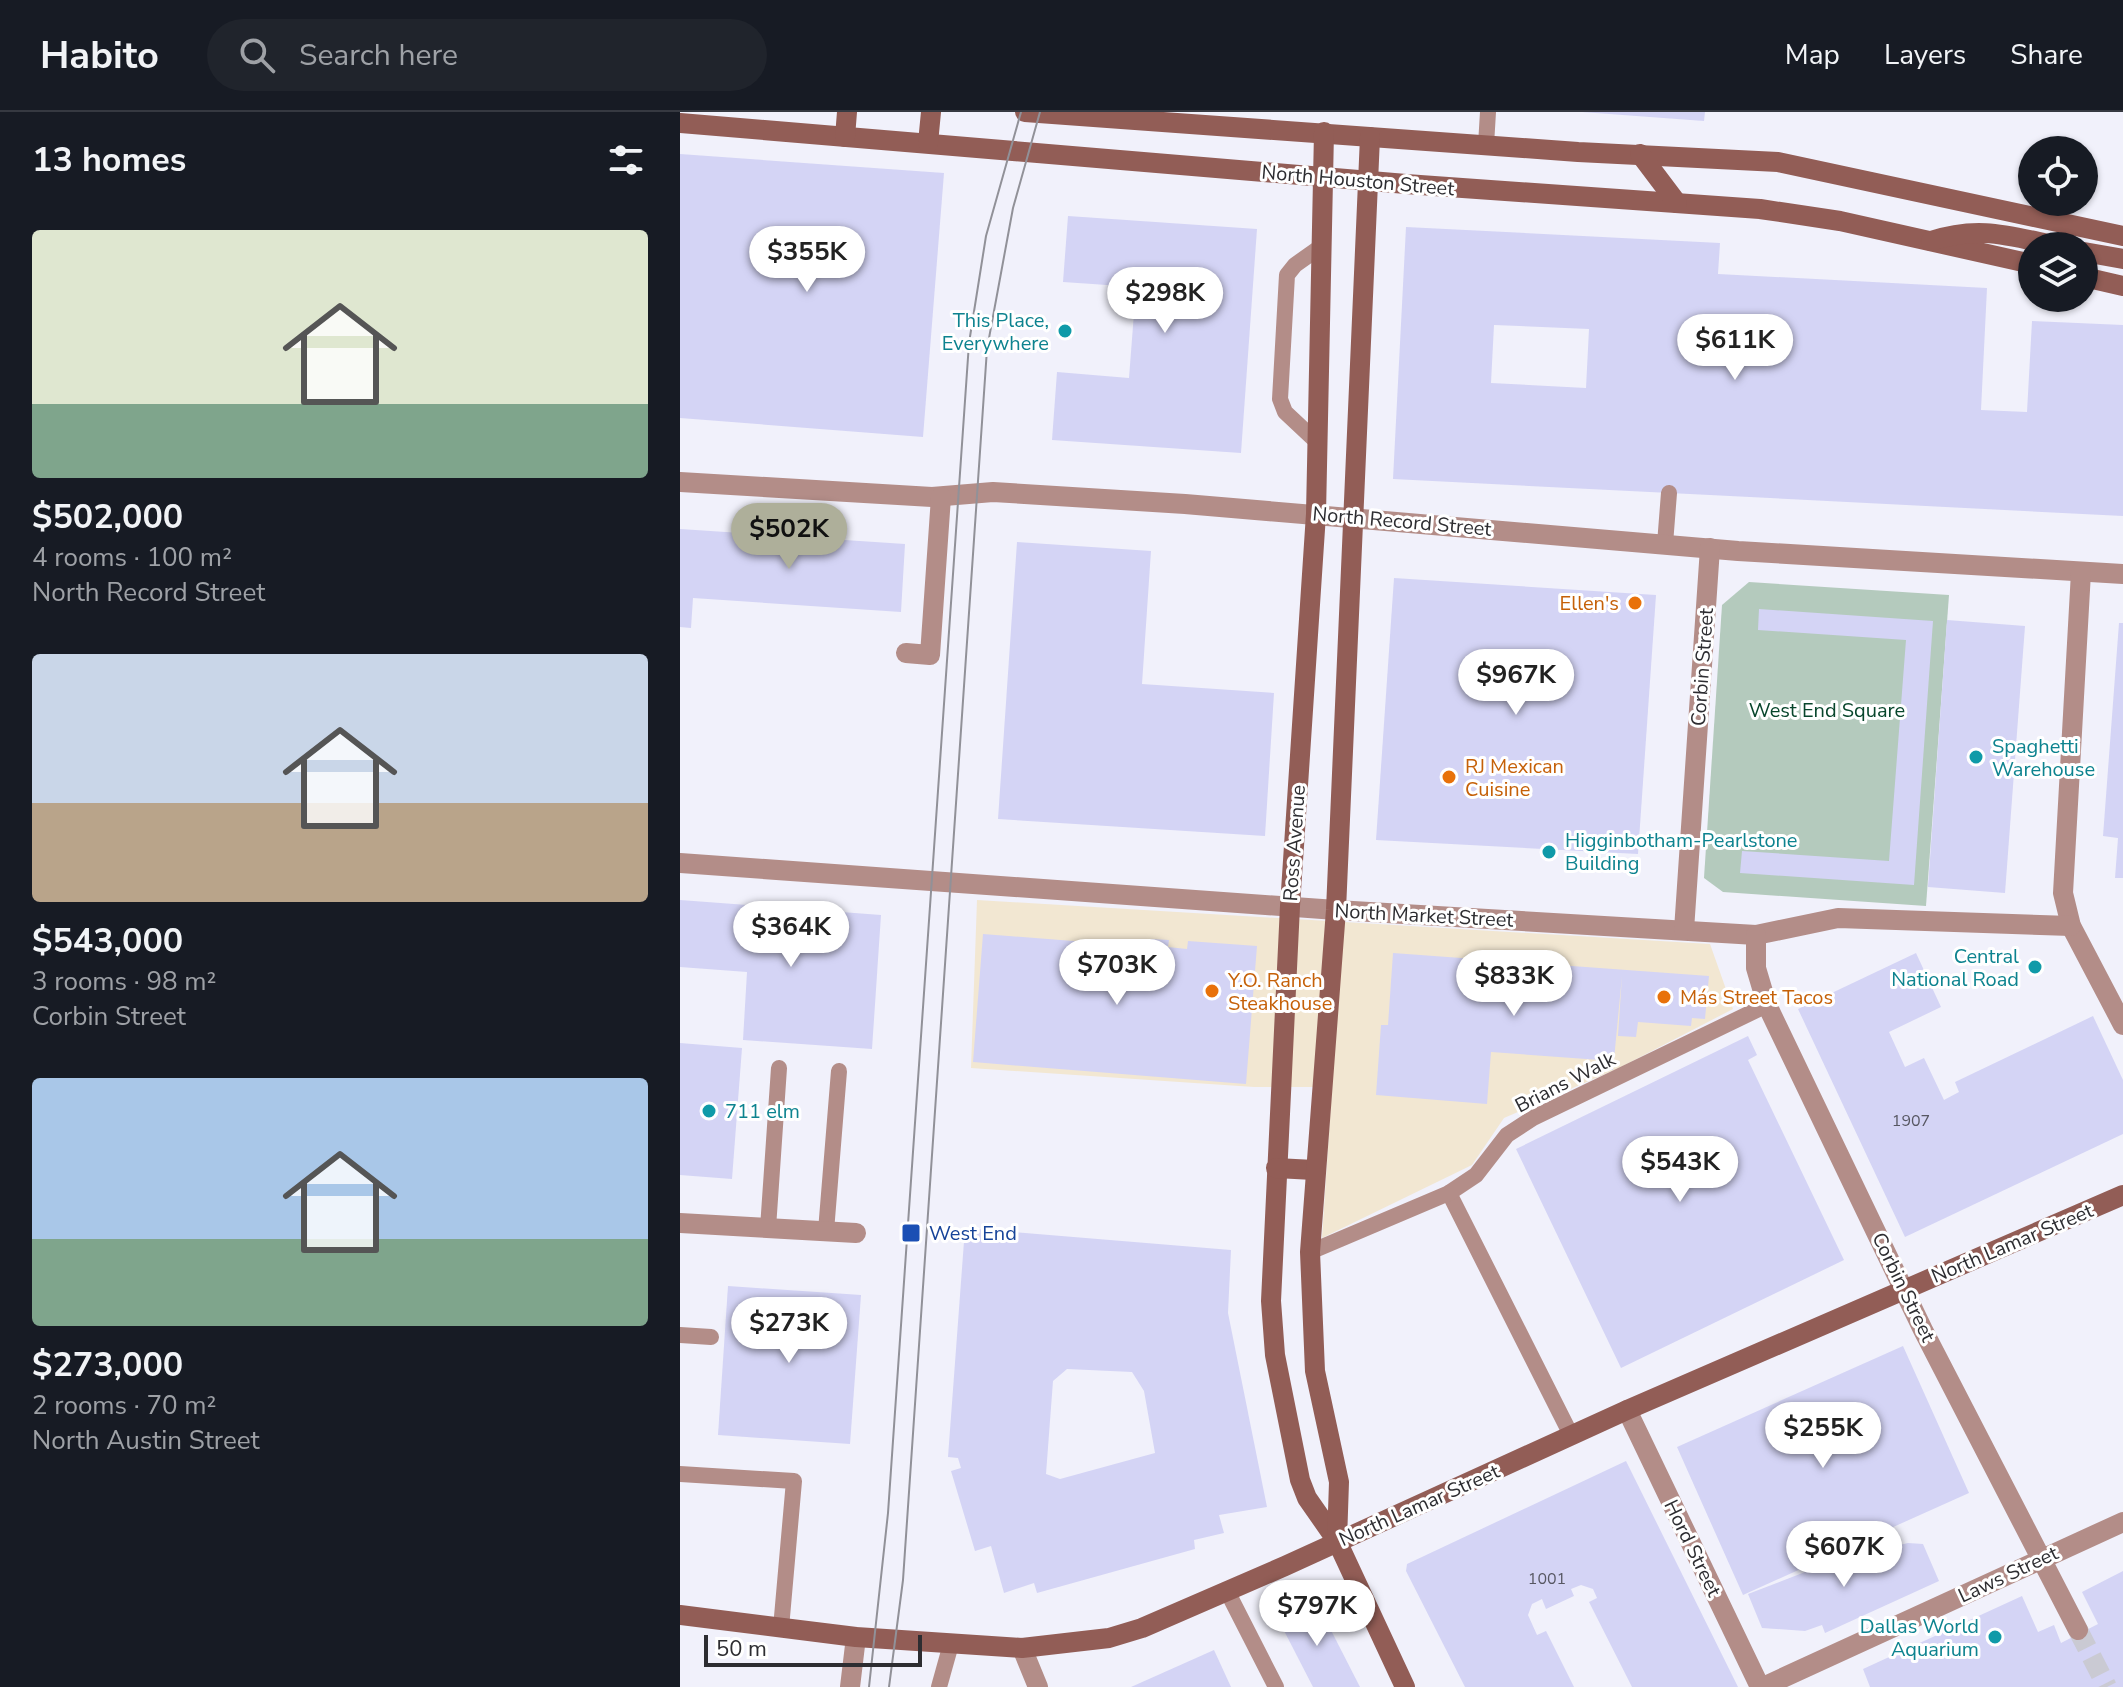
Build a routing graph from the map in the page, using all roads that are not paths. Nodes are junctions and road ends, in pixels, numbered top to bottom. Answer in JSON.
{"nodes":[{"id":1,"x":847,"y":112,"type":"edge"},
{"id":2,"x":931,"y":112,"type":"edge"},
{"id":3,"x":1025,"y":112,"type":"edge"},
{"id":4,"x":1488,"y":112,"type":"edge"},
{"id":5,"x":680,"y":123,"type":"edge"},
{"id":6,"x":1324,"y":132,"type":"junction"},
{"id":7,"x":845,"y":137,"type":"junction"},
{"id":8,"x":1370,"y":137,"type":"junction"},
{"id":9,"x":928,"y":143,"type":"junction"},
{"id":10,"x":1486,"y":145,"type":"junction"},
{"id":11,"x":1640,"y":154,"type":"junction"},
{"id":12,"x":1321,"y":176,"type":"junction"},
{"id":13,"x":1368,"y":180,"type":"junction"},
{"id":14,"x":1677,"y":203,"type":"junction"},
{"id":15,"x":2123,"y":236,"type":"edge"},
{"id":16,"x":2018,"y":238,"type":"edge"},
{"id":17,"x":1931,"y":241,"type":"junction"},
{"id":18,"x":1319,"y":248,"type":"junction"},
{"id":19,"x":2098,"y":255,"type":"edge"},
{"id":20,"x":2123,"y":259,"type":"edge"},
{"id":21,"x":2018,"y":261,"type":"edge"},
{"id":22,"x":2098,"y":280,"type":"edge"},
{"id":23,"x":2123,"y":286,"type":"edge"},
{"id":24,"x":1317,"y":442,"type":"junction"},
{"id":25,"x":680,"y":482,"type":"edge"},
{"id":26,"x":1669,"y":493,"type":"dead end"},
{"id":27,"x":941,"y":497,"type":"junction"},
{"id":28,"x":1316,"y":514,"type":"junction"},
{"id":29,"x":1355,"y":517,"type":"junction"},
{"id":30,"x":1665,"y":544,"type":"junction"},
{"id":31,"x":1710,"y":548,"type":"junction"},
{"id":32,"x":2081,"y":572,"type":"junction"},
{"id":33,"x":2123,"y":574,"type":"edge"},
{"id":34,"x":906,"y":653,"type":"dead end"},
{"id":35,"x":680,"y":863,"type":"edge"},
{"id":36,"x":1290,"y":906,"type":"junction"},
{"id":37,"x":1336,"y":910,"type":"junction"},
{"id":38,"x":2071,"y":926,"type":"junction"},
{"id":39,"x":1684,"y":930,"type":"junction"},
{"id":40,"x":1756,"y":935,"type":"junction"},
{"id":41,"x":1767,"y":1005,"type":"junction"},
{"id":42,"x":2123,"y":1025,"type":"edge"},
{"id":43,"x":779,"y":1068,"type":"dead end"},
{"id":44,"x":839,"y":1071,"type":"dead end"},
{"id":45,"x":1276,"y":1168,"type":"junction"},
{"id":46,"x":1314,"y":1170,"type":"junction"},
{"id":47,"x":1449,"y":1193,"type":"junction"},
{"id":48,"x":2123,"y":1195,"type":"edge"},
{"id":49,"x":680,"y":1223,"type":"edge"},
{"id":50,"x":768,"y":1228,"type":"junction"},
{"id":51,"x":826,"y":1231,"type":"junction"},
{"id":52,"x":856,"y":1233,"type":"dead end"},
{"id":53,"x":1310,"y":1252,"type":"junction"},
{"id":54,"x":1904,"y":1290,"type":"junction"},
{"id":55,"x":680,"y":1335,"type":"edge"},
{"id":56,"x":711,"y":1337,"type":"dead end"},
{"id":57,"x":1627,"y":1410,"type":"junction"},
{"id":58,"x":1571,"y":1435,"type":"junction"},
{"id":59,"x":680,"y":1474,"type":"edge"},
{"id":60,"x":2123,"y":1522,"type":"edge"},
{"id":61,"x":1337,"y":1541,"type":"junction"},
{"id":62,"x":2042,"y":1558,"type":"junction"},
{"id":63,"x":1227,"y":1591,"type":"junction"},
{"id":64,"x":680,"y":1615,"type":"edge"},
{"id":65,"x":781,"y":1628,"type":"junction"},
{"id":66,"x":2078,"y":1630,"type":"tunnel mouth"},
{"id":67,"x":856,"y":1637,"type":"junction"},
{"id":68,"x":951,"y":1644,"type":"junction"},
{"id":69,"x":1022,"y":1648,"type":"junction"},
{"id":70,"x":850,"y":1687,"type":"edge"},
{"id":71,"x":939,"y":1687,"type":"edge"},
{"id":72,"x":1038,"y":1687,"type":"edge"},
{"id":73,"x":1276,"y":1687,"type":"edge"},
{"id":74,"x":1405,"y":1687,"type":"edge"},
{"id":75,"x":1761,"y":1687,"type":"edge"}],
"edges":[{"from":1,"to":7,"type":"main road"},
{"from":2,"to":9,"type":"main road"},
{"from":3,"to":6,"type":"main road"},
{"from":4,"to":10,"type":"lane"},
{"from":5,"to":7,"type":"main road","name":"North Houston Street"},
{"from":6,"to":8,"type":"main road"},
{"from":6,"to":12,"type":"main road","name":"Ross Avenue"},
{"from":7,"to":9,"type":"main road","name":"North Houston Street"},
{"from":8,"to":10,"type":"main road"},
{"from":8,"to":13,"type":"main road","name":"Ross Avenue"},
{"from":9,"to":12,"type":"main road","name":"North Houston Street"},
{"from":10,"to":11,"type":"main road"},
{"from":11,"to":14,"type":"main road"},
{"from":11,"to":15,"type":"main road"},
{"from":12,"to":13,"type":"main road","name":"North Houston Street"},
{"from":12,"to":18,"type":"main road","name":"Ross Avenue"},
{"from":13,"to":14,"type":"main road","name":"North Houston Street"},
{"from":13,"to":29,"type":"main road","name":"Ross Avenue"},
{"from":14,"to":17,"type":"main road","name":"North Houston Street"},
{"from":16,"to":17,"type":"main road"},
{"from":17,"to":21,"type":"main road","name":"North Houston Street"},
{"from":18,"to":24,"type":"main road","name":"Ross Avenue"},
{"from":18,"to":24,"type":"lane"},
{"from":19,"to":20,"type":"main road"},
{"from":22,"to":23,"type":"main road"},
{"from":24,"to":28,"type":"main road","name":"Ross Avenue"},
{"from":25,"to":27,"type":"street","name":"North Record Street"},
{"from":26,"to":30,"type":"lane"},
{"from":27,"to":28,"type":"street","name":"North Record Street"},
{"from":27,"to":34,"type":"street"},
{"from":28,"to":29,"type":"street","name":"North Record Street"},
{"from":28,"to":36,"type":"main road","name":"Ross Avenue"},
{"from":29,"to":30,"type":"street","name":"North Record Street"},
{"from":29,"to":37,"type":"main road","name":"Ross Avenue"},
{"from":30,"to":31,"type":"street","name":"North Record Street"},
{"from":31,"to":32,"type":"street","name":"North Record Street"},
{"from":31,"to":39,"type":"street","name":"Corbin Street"},
{"from":32,"to":33,"type":"street","name":"North Record Street"},
{"from":32,"to":38,"type":"street"},
{"from":35,"to":36,"type":"street","name":"North Market Street"},
{"from":36,"to":37,"type":"street","name":"North Market Street"},
{"from":36,"to":45,"type":"main road","name":"Ross Avenue"},
{"from":37,"to":39,"type":"street","name":"North Market Street"},
{"from":37,"to":46,"type":"main road","name":"Ross Avenue"},
{"from":38,"to":40,"type":"street","name":"North Market Street"},
{"from":38,"to":42,"type":"street"},
{"from":39,"to":40,"type":"street","name":"North Market Street"},
{"from":40,"to":41,"type":"street","name":"Corbin Street"},
{"from":41,"to":47,"type":"lane","name":"Brians Walk"},
{"from":41,"to":54,"type":"street","name":"Corbin Street"},
{"from":43,"to":50,"type":"lane"},
{"from":44,"to":51,"type":"lane"},
{"from":45,"to":46,"type":"main road"},
{"from":45,"to":61,"type":"main road","name":"Ross Avenue"},
{"from":46,"to":53,"type":"main road","name":"Ross Avenue"},
{"from":47,"to":53,"type":"lane","name":"Brians Walk"},
{"from":47,"to":58,"type":"lane"},
{"from":48,"to":54,"type":"main road","name":"North Lamar Street"},
{"from":49,"to":50,"type":"street"},
{"from":50,"to":51,"type":"street"},
{"from":51,"to":52,"type":"street"},
{"from":53,"to":61,"type":"main road","name":"Ross Avenue"},
{"from":54,"to":57,"type":"main road","name":"North Lamar Street"},
{"from":54,"to":62,"type":"street","name":"Corbin Street"},
{"from":55,"to":56,"type":"lane"},
{"from":57,"to":58,"type":"main road","name":"North Lamar Street"},
{"from":57,"to":75,"type":"street","name":"Hord Street"},
{"from":58,"to":61,"type":"main road","name":"North Lamar Street"},
{"from":59,"to":65,"type":"lane"},
{"from":60,"to":62,"type":"street","name":"Laws Street"},
{"from":61,"to":63,"type":"main road","name":"North Lamar Street"},
{"from":61,"to":74,"type":"main road","name":"Ross Avenue"},
{"from":62,"to":66,"type":"street","name":"Corbin Street"},
{"from":62,"to":75,"type":"street","name":"Laws Street"},
{"from":63,"to":69,"type":"main road","name":"North Lamar Street"},
{"from":63,"to":73,"type":"lane"},
{"from":64,"to":65,"type":"main road","name":"North Lamar Street"},
{"from":65,"to":67,"type":"main road","name":"North Lamar Street"},
{"from":67,"to":68,"type":"main road","name":"North Lamar Street"},
{"from":67,"to":70,"type":"street"},
{"from":68,"to":69,"type":"main road","name":"North Lamar Street"},
{"from":68,"to":71,"type":"lane"},
{"from":69,"to":72,"type":"street"}]}
